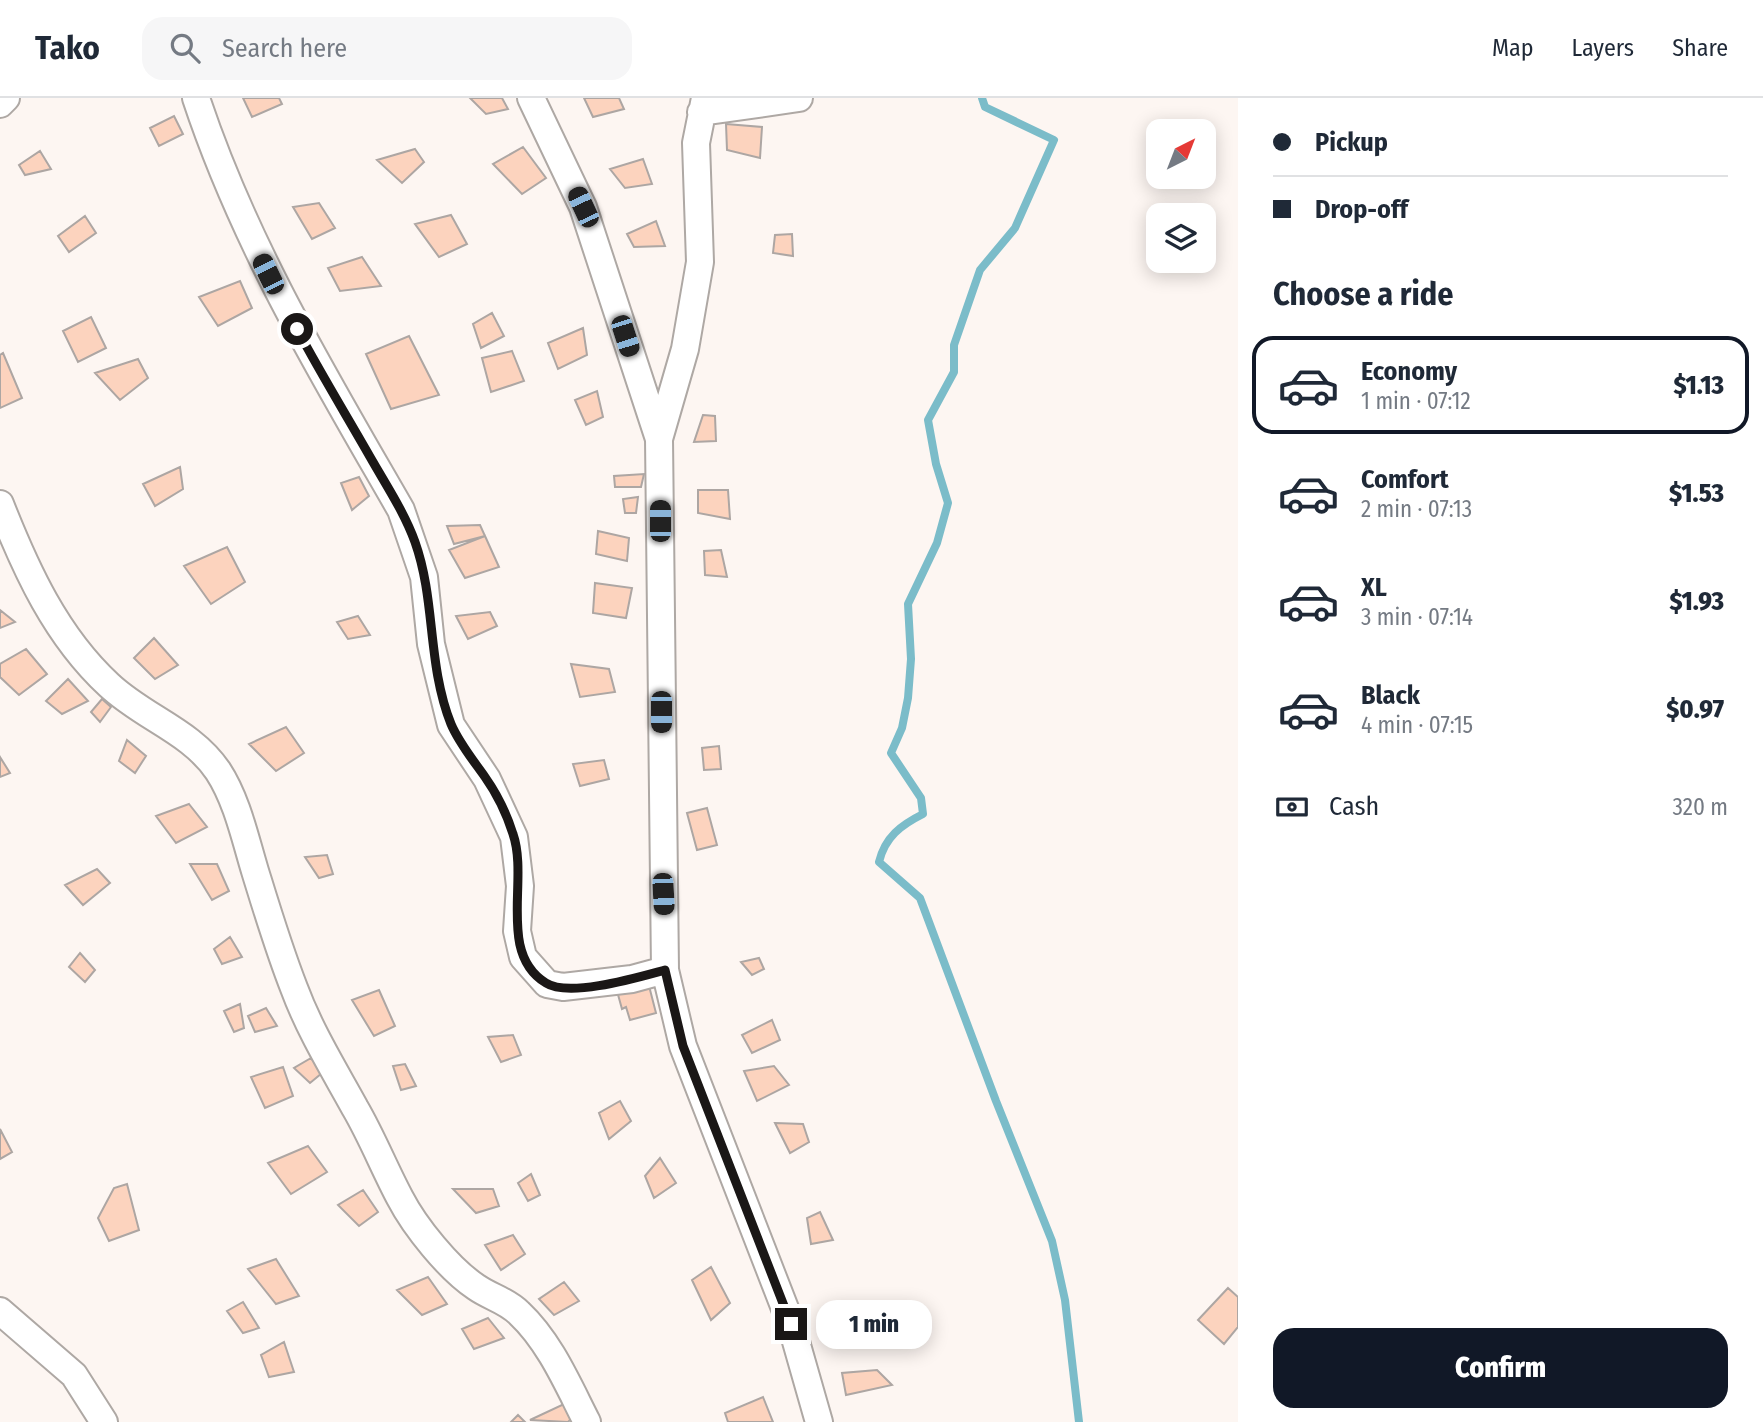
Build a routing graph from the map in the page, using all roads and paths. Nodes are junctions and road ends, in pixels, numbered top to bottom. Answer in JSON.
{"nodes":[{"id":1,"x":6,"y":98,"type":"edge"},
{"id":2,"x":196,"y":98,"type":"edge"},
{"id":3,"x":531,"y":98,"type":"edge"},
{"id":4,"x":799,"y":98,"type":"edge"},
{"id":5,"x":0,"y":104,"type":"edge"},
{"id":6,"x":703,"y":105,"type":"edge"},
{"id":7,"x":659,"y":439,"type":"junction"},
{"id":8,"x":0,"y":504,"type":"edge"},
{"id":9,"x":665,"y":970,"type":"junction"},
{"id":10,"x":0,"y":1311,"type":"edge"},
{"id":11,"x":104,"y":1422,"type":"edge"},
{"id":12,"x":587,"y":1422,"type":"edge"},
{"id":13,"x":819,"y":1422,"type":"edge"}],
"edges":[{"from":1,"to":5,"type":"street"},
{"from":2,"to":9,"type":"street"},
{"from":3,"to":7,"type":"street"},
{"from":4,"to":6,"type":"street"},
{"from":6,"to":7,"type":"street"},
{"from":7,"to":9,"type":"street"},
{"from":8,"to":12,"type":"street"},
{"from":9,"to":13,"type":"street"},
{"from":10,"to":11,"type":"street"}]}
